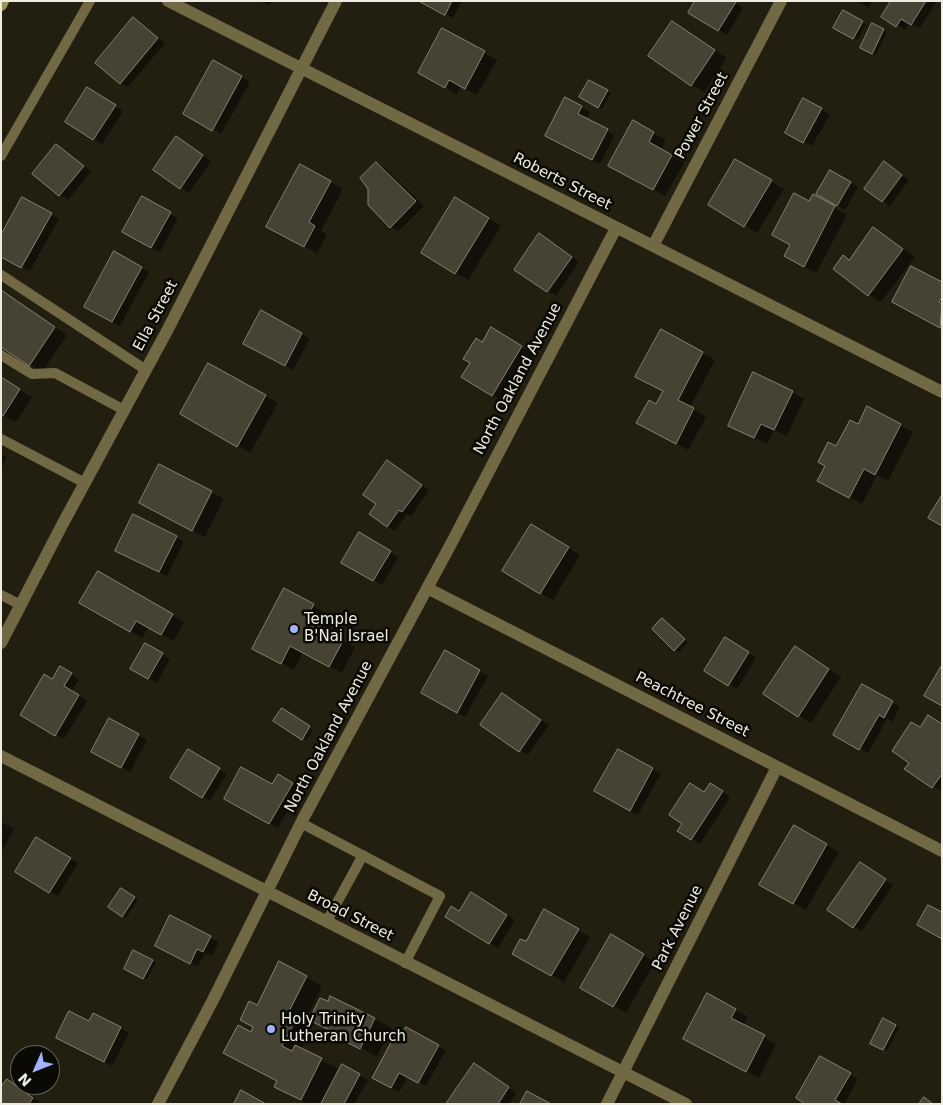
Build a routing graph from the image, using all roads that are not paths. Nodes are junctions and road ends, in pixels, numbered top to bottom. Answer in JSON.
{"nodes":[{"id":1,"x":4,"y":1,"type":"edge"},
{"id":2,"x":90,"y":1,"type":"edge"},
{"id":3,"x":168,"y":1,"type":"edge"},
{"id":4,"x":336,"y":1,"type":"edge"},
{"id":5,"x":781,"y":1,"type":"edge"},
{"id":6,"x":1,"y":6,"type":"edge"},
{"id":7,"x":301,"y":68,"type":"junction"},
{"id":8,"x":1,"y":156,"type":"edge"},
{"id":9,"x":616,"y":228,"type":"junction"},
{"id":10,"x":653,"y":246,"type":"junction"},
{"id":11,"x":1,"y":275,"type":"edge"},
{"id":12,"x":1,"y":354,"type":"edge"},
{"id":13,"x":146,"y":370,"type":"junction"},
{"id":14,"x":942,"y":392,"type":"edge"},
{"id":15,"x":124,"y":410,"type":"junction"},
{"id":16,"x":1,"y":439,"type":"edge"},
{"id":17,"x":85,"y":483,"type":"junction"},
{"id":18,"x":427,"y":588,"type":"junction"},
{"id":19,"x":1,"y":594,"type":"edge"},
{"id":20,"x":21,"y":605,"type":"junction"},
{"id":21,"x":1,"y":643,"type":"edge"},
{"id":22,"x":1,"y":756,"type":"edge"},
{"id":23,"x":777,"y":766,"type":"junction"},
{"id":24,"x":301,"y":823,"type":"junction"},
{"id":25,"x":942,"y":851,"type":"edge"},
{"id":26,"x":363,"y":855,"type":"junction"},
{"id":27,"x":267,"y":893,"type":"junction"},
{"id":28,"x":327,"y":921,"type":"junction"},
{"id":29,"x":405,"y":963,"type":"junction"},
{"id":30,"x":624,"y":1072,"type":"junction"},
{"id":31,"x":158,"y":1104,"type":"edge"},
{"id":32,"x":607,"y":1104,"type":"edge"},
{"id":33,"x":686,"y":1104,"type":"edge"}],
"edges":[{"from":1,"to":6,"type":"main road"},
{"from":2,"to":8,"type":"lane"},
{"from":3,"to":7,"type":"street","name":"Roberts Street"},
{"from":4,"to":7,"type":"street","name":"Ella Street"},
{"from":5,"to":10,"type":"street","name":"Power Street"},
{"from":7,"to":9,"type":"street","name":"Roberts Street"},
{"from":7,"to":13,"type":"street","name":"Ella Street"},
{"from":9,"to":10,"type":"street","name":"Roberts Street"},
{"from":9,"to":18,"type":"street","name":"North Oakland Avenue"},
{"from":10,"to":14,"type":"street","name":"Roberts Street"},
{"from":11,"to":13,"type":"lane"},
{"from":12,"to":15,"type":"lane"},
{"from":13,"to":15,"type":"street","name":"Ella Street"},
{"from":15,"to":17,"type":"street","name":"Ella Street"},
{"from":16,"to":17,"type":"lane"},
{"from":17,"to":20,"type":"street","name":"Ella Street"},
{"from":18,"to":23,"type":"street","name":"Peachtree Street"},
{"from":18,"to":24,"type":"street","name":"North Oakland Avenue"},
{"from":19,"to":20,"type":"lane"},
{"from":20,"to":21,"type":"street","name":"Ella Street"},
{"from":22,"to":27,"type":"street","name":"Broad Street"},
{"from":23,"to":25,"type":"street","name":"Peachtree Street"},
{"from":23,"to":30,"type":"street","name":"Park Avenue"},
{"from":24,"to":26,"type":"lane"},
{"from":24,"to":27,"type":"street","name":"North Oakland Avenue"},
{"from":26,"to":28,"type":"lane"},
{"from":26,"to":29,"type":"lane"},
{"from":27,"to":28,"type":"street","name":"Broad Street"},
{"from":27,"to":31,"type":"street","name":"North Oakland Avenue"},
{"from":28,"to":29,"type":"street","name":"Broad Street"},
{"from":29,"to":30,"type":"street","name":"Broad Street"},
{"from":30,"to":32,"type":"street","name":"Park Avenue"},
{"from":30,"to":33,"type":"street","name":"Broad Street"}]}
